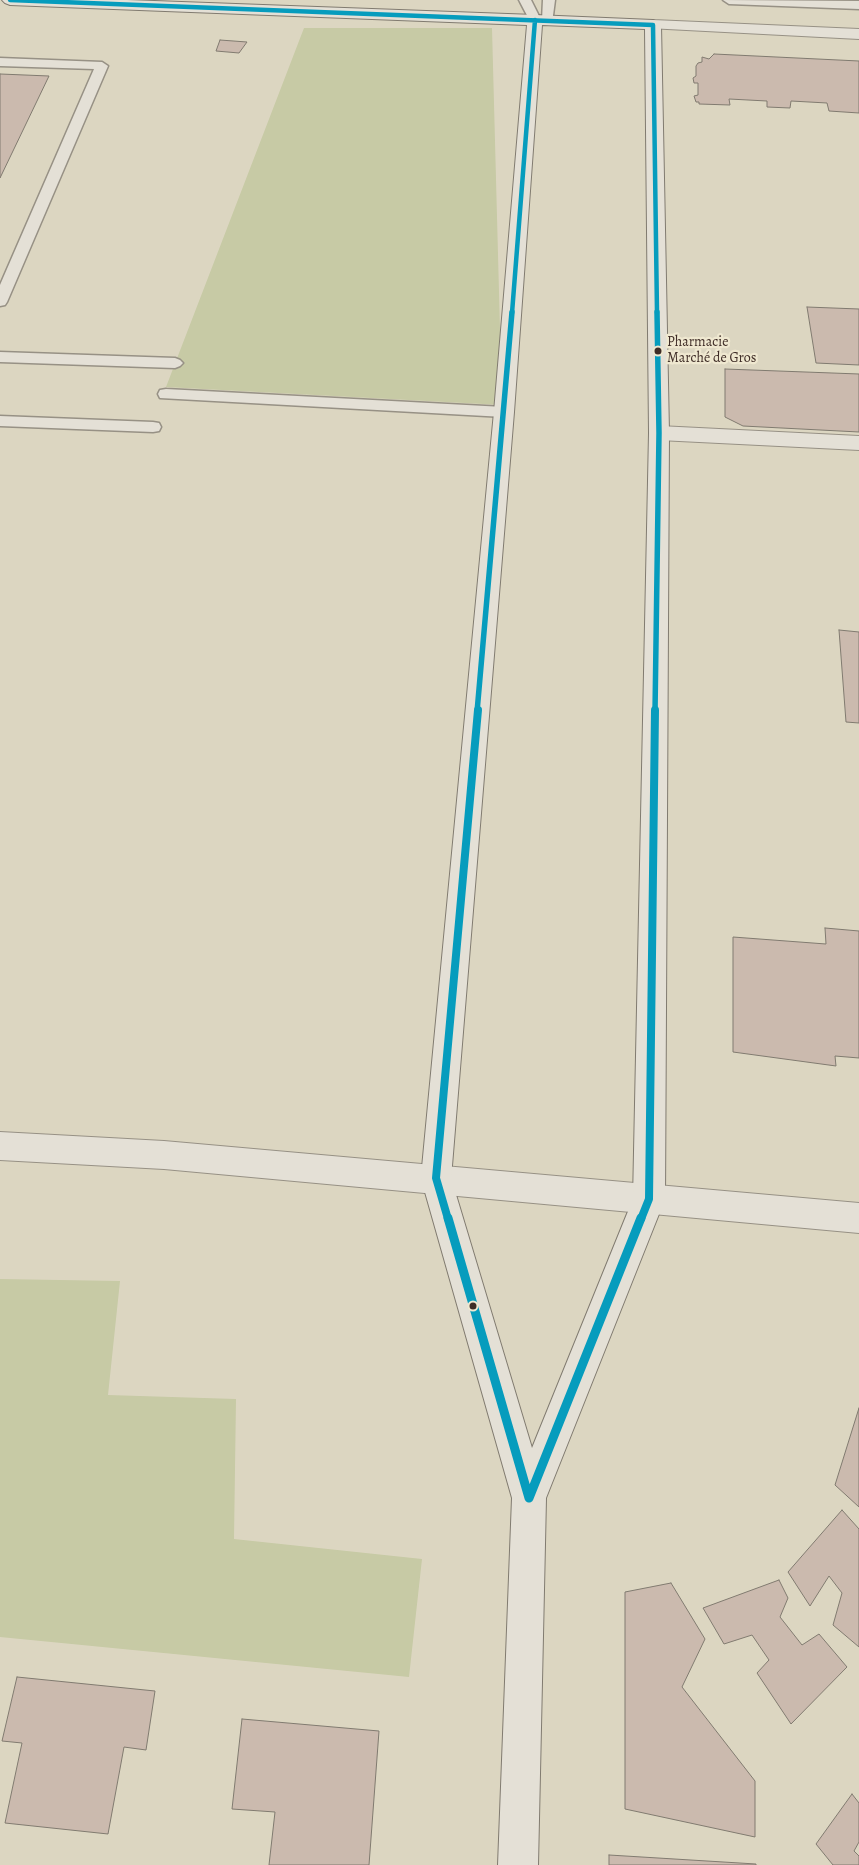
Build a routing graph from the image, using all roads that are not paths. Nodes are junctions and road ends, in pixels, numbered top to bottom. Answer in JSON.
{"nodes":[{"id":1,"x":10,"y":0,"type":"edge"},
{"id":2,"x":549,"y":0,"type":"edge"},
{"id":3,"x":730,"y":0,"type":"edge"},
{"id":4,"x":859,"y":5,"type":"edge"},
{"id":5,"x":536,"y":13,"type":"edge"},
{"id":6,"x":653,"y":25,"type":"junction"},
{"id":7,"x":859,"y":34,"type":"edge"},
{"id":8,"x":0,"y":62,"type":"edge"},
{"id":9,"x":0,"y":302,"type":"edge"},
{"id":10,"x":0,"y":357,"type":"edge"},
{"id":11,"x":175,"y":363,"type":"dead end"},
{"id":12,"x":166,"y":394,"type":"dead end"},
{"id":13,"x":504,"y":412,"type":"junction"},
{"id":14,"x":0,"y":421,"type":"edge"},
{"id":15,"x":153,"y":427,"type":"dead end"},
{"id":16,"x":659,"y":433,"type":"junction"},
{"id":17,"x":859,"y":443,"type":"edge"},
{"id":18,"x":0,"y":1146,"type":"edge"},
{"id":19,"x":436,"y":1178,"type":"junction"},
{"id":20,"x":649,"y":1199,"type":"junction"},
{"id":21,"x":859,"y":1218,"type":"edge"},
{"id":22,"x":529,"y":1498,"type":"junction"},
{"id":23,"x":518,"y":1865,"type":"edge"}],
"edges":[{"from":1,"to":5,"type":"street"},
{"from":2,"to":5,"type":"lane"},
{"from":3,"to":4,"type":"lane"},
{"from":5,"to":6,"type":"street"},
{"from":5,"to":13,"type":"street"},
{"from":6,"to":7,"type":"street"},
{"from":6,"to":16,"type":"street"},
{"from":8,"to":9,"type":"lane"},
{"from":10,"to":11,"type":"lane"},
{"from":12,"to":13,"type":"lane"},
{"from":13,"to":19,"type":"street"},
{"from":14,"to":15,"type":"lane"},
{"from":16,"to":17,"type":"street"},
{"from":16,"to":20,"type":"street"},
{"from":18,"to":19,"type":"street"},
{"from":19,"to":20,"type":"street"},
{"from":19,"to":22,"type":"street"},
{"from":20,"to":21,"type":"street"},
{"from":20,"to":22,"type":"street"},
{"from":22,"to":23,"type":"street"}]}
